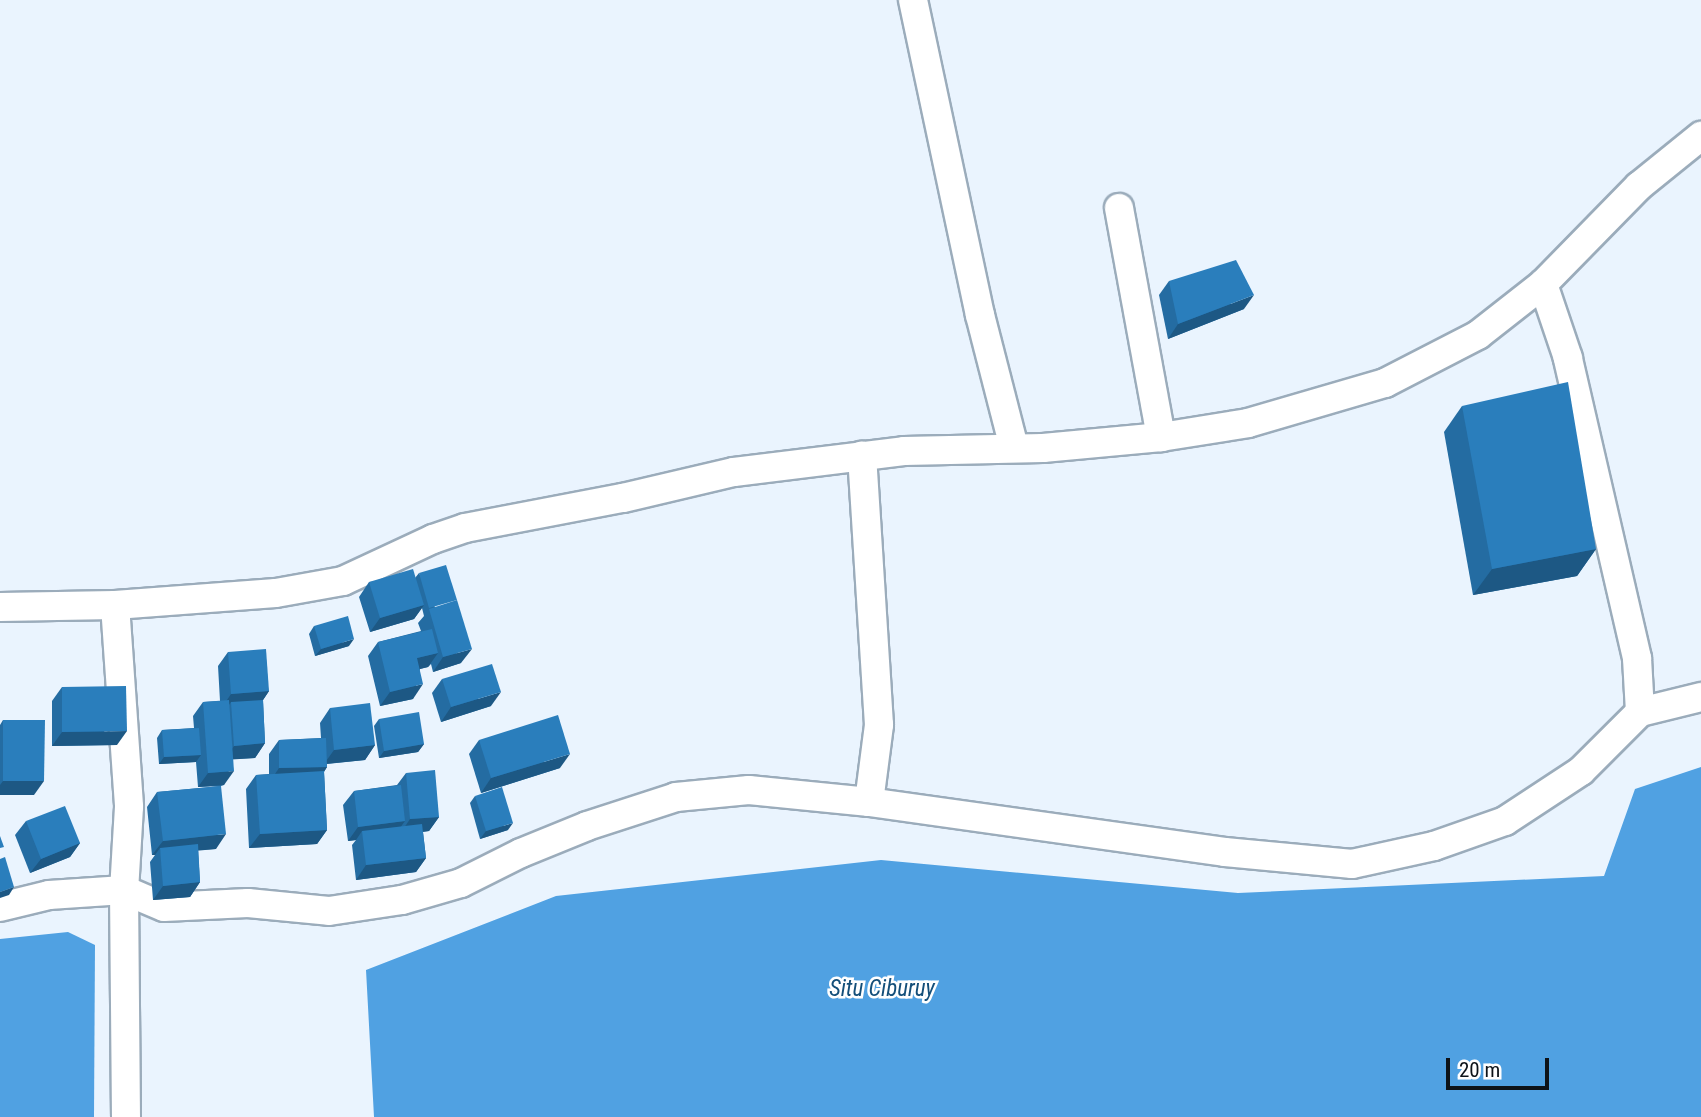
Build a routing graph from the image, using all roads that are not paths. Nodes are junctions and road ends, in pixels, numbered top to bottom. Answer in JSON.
{"nodes":[{"id":1,"x":913,"y":0,"type":"edge"},
{"id":2,"x":1701,"y":136,"type":"edge"},
{"id":3,"x":1119,"y":208,"type":"dead end"},
{"id":4,"x":1543,"y":284,"type":"junction"},
{"id":5,"x":1161,"y":437,"type":"junction"},
{"id":6,"x":1014,"y":447,"type":"junction"},
{"id":7,"x":862,"y":456,"type":"junction"},
{"id":8,"x":116,"y":605,"type":"junction"},
{"id":9,"x":0,"y":607,"type":"edge"},
{"id":10,"x":1701,"y":697,"type":"edge"},
{"id":11,"x":1640,"y":712,"type":"junction"},
{"id":12,"x":869,"y":802,"type":"junction"},
{"id":13,"x":124,"y":890,"type":"junction"},
{"id":14,"x":0,"y":907,"type":"edge"},
{"id":15,"x":126,"y":1117,"type":"edge"}],
"edges":[{"from":1,"to":6,"type":"street"},
{"from":2,"to":4,"type":"street"},
{"from":3,"to":5,"type":"street"},
{"from":4,"to":5,"type":"street"},
{"from":4,"to":11,"type":"street"},
{"from":5,"to":6,"type":"street"},
{"from":6,"to":7,"type":"street"},
{"from":7,"to":8,"type":"street"},
{"from":7,"to":12,"type":"street"},
{"from":8,"to":9,"type":"street"},
{"from":8,"to":13,"type":"street"},
{"from":10,"to":11,"type":"street"},
{"from":11,"to":12,"type":"street"},
{"from":12,"to":13,"type":"street"},
{"from":13,"to":14,"type":"street"},
{"from":13,"to":15,"type":"street"}]}
